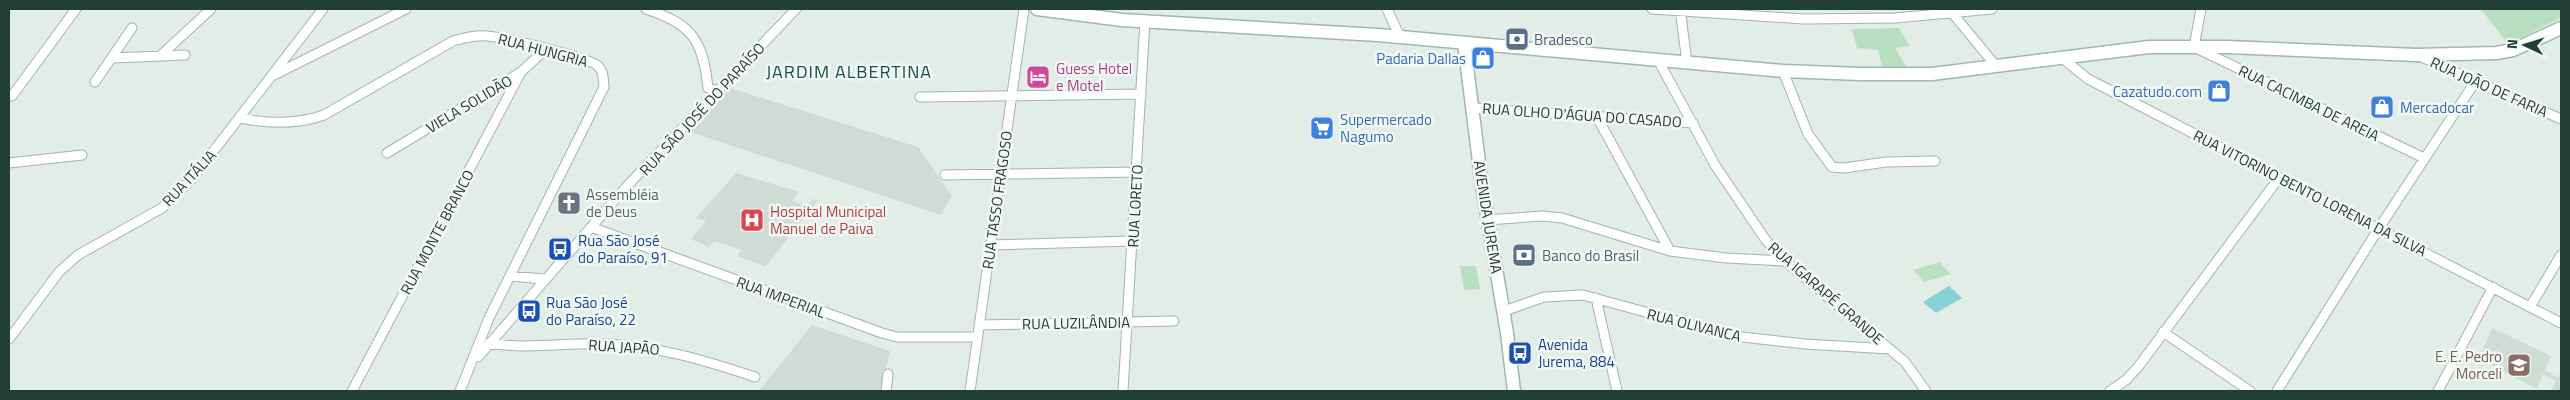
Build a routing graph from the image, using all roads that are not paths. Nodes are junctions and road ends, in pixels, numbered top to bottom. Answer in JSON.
{"nodes":[{"id":1,"x":76,"y":9,"type":"edge"},
{"id":2,"x":211,"y":9,"type":"edge"},
{"id":3,"x":324,"y":9,"type":"edge"},
{"id":4,"x":406,"y":9,"type":"edge"},
{"id":5,"x":646,"y":9,"type":"edge"},
{"id":6,"x":796,"y":9,"type":"edge"},
{"id":7,"x":1024,"y":9,"type":"edge"},
{"id":8,"x":1037,"y":9,"type":"edge"},
{"id":9,"x":1387,"y":9,"type":"edge"},
{"id":10,"x":1652,"y":9,"type":"edge"},
{"id":11,"x":1762,"y":9,"type":"edge"},
{"id":12,"x":1992,"y":9,"type":"edge"},
{"id":13,"x":2201,"y":9,"type":"edge"},
{"id":14,"x":1680,"y":10,"type":"edge"},
{"id":15,"x":1952,"y":14,"type":"junction"},
{"id":16,"x":1749,"y":16,"type":"junction"},
{"id":17,"x":1145,"y":21,"type":"junction"},
{"id":18,"x":132,"y":28,"type":"dead end"},
{"id":19,"x":2561,"y":28,"type":"edge"},
{"id":20,"x":1400,"y":38,"type":"junction"},
{"id":21,"x":1464,"y":43,"type":"junction"},
{"id":22,"x":2194,"y":46,"type":"junction"},
{"id":23,"x":546,"y":49,"type":"junction"},
{"id":24,"x":185,"y":55,"type":"dead end"},
{"id":25,"x":2416,"y":55,"type":"junction"},
{"id":26,"x":160,"y":56,"type":"junction"},
{"id":27,"x":113,"y":58,"type":"junction"},
{"id":28,"x":2062,"y":58,"type":"junction"},
{"id":29,"x":1658,"y":60,"type":"junction"},
{"id":30,"x":1687,"y":62,"type":"junction"},
{"id":31,"x":1996,"y":66,"type":"junction"},
{"id":32,"x":1783,"y":71,"type":"junction"},
{"id":33,"x":521,"y":72,"type":"junction"},
{"id":34,"x":272,"y":76,"type":"junction"},
{"id":35,"x":95,"y":82,"type":"dead end"},
{"id":36,"x":2475,"y":82,"type":"junction"},
{"id":37,"x":718,"y":91,"type":"junction"},
{"id":38,"x":1141,"y":94,"type":"junction"},
{"id":39,"x":12,"y":96,"type":"dead end"},
{"id":40,"x":1012,"y":96,"type":"junction"},
{"id":41,"x":920,"y":97,"type":"dead end"},
{"id":42,"x":1472,"y":108,"type":"junction"},
{"id":43,"x":240,"y":118,"type":"junction"},
{"id":44,"x":1597,"y":118,"type":"junction"},
{"id":45,"x":2561,"y":119,"type":"edge"},
{"id":46,"x":1693,"y":123,"type":"junction"},
{"id":47,"x":387,"y":153,"type":"dead end"},
{"id":48,"x":82,"y":155,"type":"dead end"},
{"id":49,"x":2424,"y":158,"type":"junction"},
{"id":50,"x":1935,"y":161,"type":"dead end"},
{"id":51,"x":9,"y":163,"type":"edge"},
{"id":52,"x":1136,"y":172,"type":"junction"},
{"id":53,"x":1001,"y":173,"type":"junction"},
{"id":54,"x":945,"y":175,"type":"dead end"},
{"id":55,"x":2279,"y":178,"type":"junction"},
{"id":56,"x":1487,"y":220,"type":"junction"},
{"id":57,"x":591,"y":228,"type":"junction"},
{"id":58,"x":2379,"y":228,"type":"junction"},
{"id":59,"x":1132,"y":241,"type":"junction"},
{"id":60,"x":990,"y":245,"type":"junction"},
{"id":61,"x":1670,"y":251,"type":"junction"},
{"id":62,"x":2561,"y":255,"type":"edge"},
{"id":63,"x":1785,"y":261,"type":"junction"},
{"id":64,"x":510,"y":276,"type":"junction"},
{"id":65,"x":544,"y":279,"type":"junction"},
{"id":66,"x":2493,"y":287,"type":"junction"},
{"id":67,"x":1596,"y":298,"type":"junction"},
{"id":68,"x":2530,"y":307,"type":"junction"},
{"id":69,"x":1504,"y":311,"type":"junction"},
{"id":70,"x":1174,"y":321,"type":"dead end"},
{"id":71,"x":1128,"y":322,"type":"junction"},
{"id":72,"x":2561,"y":323,"type":"edge"},
{"id":73,"x":979,"y":325,"type":"junction"},
{"id":74,"x":2163,"y":332,"type":"junction"},
{"id":75,"x":977,"y":336,"type":"junction"},
{"id":76,"x":9,"y":339,"type":"edge"},
{"id":77,"x":489,"y":343,"type":"junction"},
{"id":78,"x":1890,"y":349,"type":"junction"},
{"id":79,"x":471,"y":368,"type":"junction"},
{"id":80,"x":888,"y":374,"type":"dead end"},
{"id":81,"x":755,"y":377,"type":"dead end"},
{"id":82,"x":352,"y":391,"type":"edge"},
{"id":83,"x":460,"y":391,"type":"edge"},
{"id":84,"x":886,"y":391,"type":"edge"},
{"id":85,"x":970,"y":391,"type":"edge"},
{"id":86,"x":1123,"y":391,"type":"edge"},
{"id":87,"x":1514,"y":391,"type":"edge"},
{"id":88,"x":1617,"y":391,"type":"edge"},
{"id":89,"x":1926,"y":391,"type":"edge"},
{"id":90,"x":2110,"y":391,"type":"edge"},
{"id":91,"x":2250,"y":391,"type":"edge"},
{"id":92,"x":2277,"y":391,"type":"edge"},
{"id":93,"x":2438,"y":391,"type":"edge"}],
"edges":[{"from":1,"to":39,"type":"street"},
{"from":2,"to":26,"type":"street"},
{"from":3,"to":34,"type":"street","name":"RUA ITÁLIA"},
{"from":4,"to":34,"type":"street"},
{"from":5,"to":37,"type":"street"},
{"from":6,"to":37,"type":"street","name":"RUA SÃO JOSÉ DO PARAÍSO"},
{"from":7,"to":40,"type":"street","name":"RUA TASSO FRAGOSO"},
{"from":8,"to":17,"type":"main road"},
{"from":9,"to":20,"type":"street"},
{"from":10,"to":14,"type":"street"},
{"from":11,"to":16,"type":"street"},
{"from":12,"to":15,"type":"street"},
{"from":13,"to":22,"type":"street"},
{"from":14,"to":16,"type":"street"},
{"from":14,"to":30,"type":"street"},
{"from":15,"to":16,"type":"street"},
{"from":15,"to":31,"type":"street"},
{"from":17,"to":20,"type":"main road"},
{"from":17,"to":38,"type":"street","name":"RUA LORETO"},
{"from":18,"to":27,"type":"street"},
{"from":19,"to":25,"type":"main road"},
{"from":20,"to":21,"type":"main road"},
{"from":21,"to":29,"type":"main road"},
{"from":21,"to":42,"type":"main road","name":"AVENIDA JUREMA"},
{"from":22,"to":25,"type":"main road"},
{"from":22,"to":28,"type":"main road"},
{"from":22,"to":49,"type":"street","name":"RUA CACIMBA DE AREIA"},
{"from":23,"to":33,"type":"street","name":"VIELA SOLIDÃO"},
{"from":23,"to":43,"type":"street","name":"RUA HUNGRIA"},
{"from":23,"to":64,"type":"street","name":"RUA HUNGRIA"},
{"from":24,"to":26,"type":"street"},
{"from":25,"to":36,"type":"street","name":"RUA JOÃO DE FARIA"},
{"from":26,"to":27,"type":"street"},
{"from":27,"to":35,"type":"street"},
{"from":28,"to":31,"type":"main road"},
{"from":28,"to":55,"type":"street","name":"RUA VITORINO BENTO LORENA DA SILVA"},
{"from":29,"to":30,"type":"main road"},
{"from":29,"to":46,"type":"street","name":"RUA IGARAPÉ GRANDE"},
{"from":30,"to":32,"type":"main road"},
{"from":31,"to":32,"type":"main road"},
{"from":32,"to":50,"type":"street"},
{"from":33,"to":47,"type":"street","name":"VIELA SOLIDÃO"},
{"from":33,"to":82,"type":"street","name":"RUA MONTE BRANCO"},
{"from":34,"to":43,"type":"street","name":"RUA ITÁLIA"},
{"from":36,"to":45,"type":"street","name":"RUA JOÃO DE FARIA"},
{"from":36,"to":49,"type":"street"},
{"from":37,"to":57,"type":"street","name":"RUA SÃO JOSÉ DO PARAÍSO"},
{"from":38,"to":40,"type":"street"},
{"from":38,"to":52,"type":"street","name":"RUA LORETO"},
{"from":40,"to":41,"type":"street"},
{"from":40,"to":53,"type":"street","name":"RUA TASSO FRAGOSO"},
{"from":42,"to":44,"type":"street","name":"RUA OLHO D'ÁGUA DO CASADO"},
{"from":42,"to":56,"type":"main road","name":"AVENIDA JUREMA"},
{"from":43,"to":76,"type":"street","name":"RUA ITÁLIA"},
{"from":44,"to":46,"type":"street","name":"RUA OLHO D'ÁGUA DO CASADO"},
{"from":44,"to":61,"type":"street"},
{"from":46,"to":63,"type":"street","name":"RUA IGARAPÉ GRANDE"},
{"from":48,"to":51,"type":"street"},
{"from":49,"to":58,"type":"street"},
{"from":52,"to":53,"type":"street"},
{"from":52,"to":59,"type":"street","name":"RUA LORETO"},
{"from":53,"to":54,"type":"street"},
{"from":53,"to":60,"type":"street","name":"RUA TASSO FRAGOSO"},
{"from":55,"to":58,"type":"street","name":"RUA VITORINO BENTO LORENA DA SILVA"},
{"from":55,"to":74,"type":"street"},
{"from":56,"to":61,"type":"street"},
{"from":56,"to":69,"type":"main road","name":"AVENIDA JUREMA"},
{"from":57,"to":65,"type":"street","name":"RUA SÃO JOSÉ DO PARAÍSO"},
{"from":57,"to":75,"type":"street","name":"RUA IMPERIAL"},
{"from":58,"to":66,"type":"street","name":"RUA VITORINO BENTO LORENA DA SILVA"},
{"from":58,"to":92,"type":"street"},
{"from":59,"to":60,"type":"street"},
{"from":59,"to":71,"type":"street","name":"RUA LORETO"},
{"from":60,"to":73,"type":"street","name":"RUA TASSO FRAGOSO"},
{"from":61,"to":63,"type":"street"},
{"from":62,"to":68,"type":"street"},
{"from":63,"to":78,"type":"street","name":"RUA IGARAPÉ GRANDE"},
{"from":64,"to":65,"type":"street"},
{"from":64,"to":79,"type":"street","name":"RUA HUNGRIA"},
{"from":65,"to":77,"type":"street","name":"RUA SÃO JOSÉ DO PARAÍSO"},
{"from":66,"to":68,"type":"street","name":"RUA VITORINO BENTO LORENA DA SILVA"},
{"from":66,"to":93,"type":"street"},
{"from":67,"to":69,"type":"street","name":"RUA OLIVANCA"},
{"from":67,"to":78,"type":"street","name":"RUA OLIVANCA"},
{"from":67,"to":88,"type":"street"},
{"from":68,"to":72,"type":"street","name":"RUA VITORINO BENTO LORENA DA SILVA"},
{"from":69,"to":87,"type":"main road","name":"AVENIDA JUREMA"},
{"from":70,"to":71,"type":"street","name":"RUA LUZILÂNDIA"},
{"from":71,"to":73,"type":"street","name":"RUA LUZILÂNDIA"},
{"from":71,"to":86,"type":"street","name":"RUA LORETO"},
{"from":73,"to":75,"type":"street","name":"RUA TASSO FRAGOSO"},
{"from":74,"to":90,"type":"street"},
{"from":74,"to":91,"type":"street"},
{"from":75,"to":85,"type":"street","name":"RUA TASSO FRAGOSO"},
{"from":77,"to":79,"type":"street","name":"RUA SÃO JOSÉ DO PARAÍSO"},
{"from":77,"to":81,"type":"street","name":"RUA JAPÃO"},
{"from":78,"to":89,"type":"street","name":"RUA IGARAPÉ GRANDE"},
{"from":79,"to":83,"type":"street","name":"RUA HUNGRIA"},
{"from":80,"to":84,"type":"street"}]}
